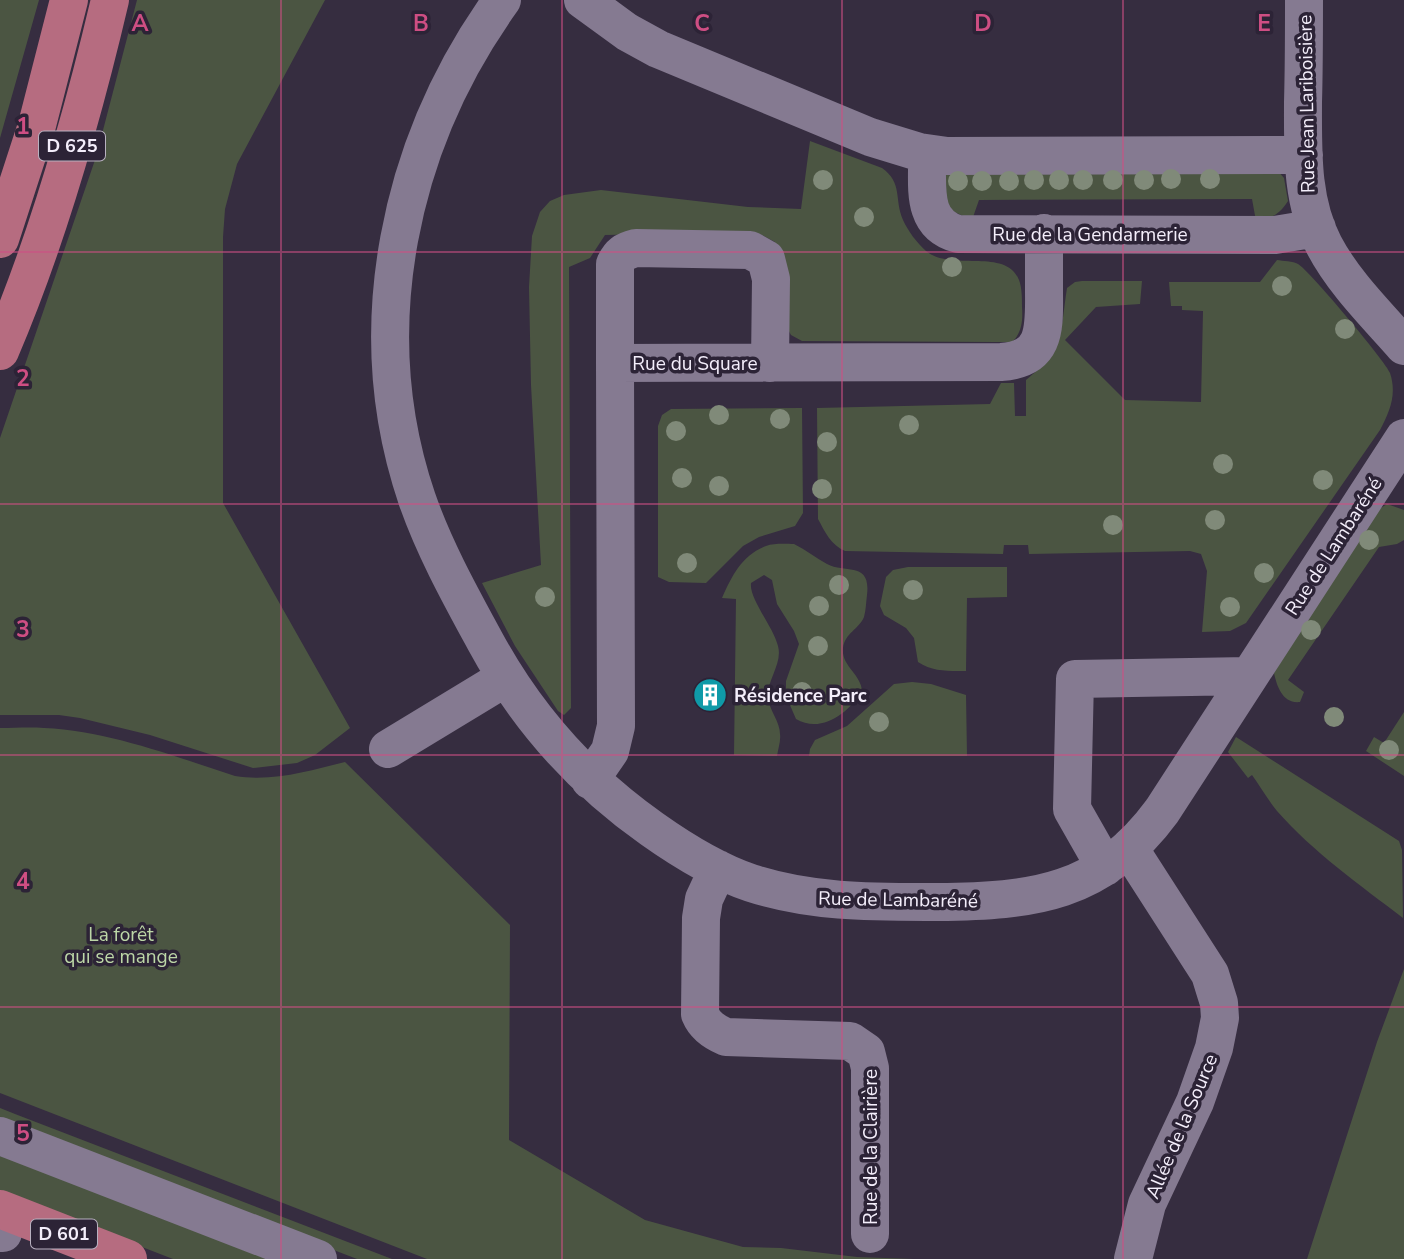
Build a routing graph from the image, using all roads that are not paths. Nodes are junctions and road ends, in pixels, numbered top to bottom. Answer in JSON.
{"nodes":[{"id":1,"x":69,"y":0,"type":"edge"},
{"id":2,"x":110,"y":0,"type":"edge"},
{"id":3,"x":502,"y":0,"type":"edge"},
{"id":4,"x":583,"y":0,"type":"edge"},
{"id":5,"x":1304,"y":0,"type":"edge"},
{"id":6,"x":927,"y":154,"type":"junction"},
{"id":7,"x":1304,"y":155,"type":"junction"},
{"id":8,"x":1317,"y":228,"type":"junction"},
{"id":9,"x":1044,"y":233,"type":"junction"},
{"id":10,"x":0,"y":239,"type":"edge"},
{"id":11,"x":1404,"y":346,"type":"edge"},
{"id":12,"x":0,"y":351,"type":"edge"},
{"id":13,"x":615,"y":363,"type":"junction"},
{"id":14,"x":770,"y":363,"type":"junction"},
{"id":15,"x":1403,"y":443,"type":"edge"},
{"id":16,"x":1248,"y":677,"type":"junction"},
{"id":17,"x":505,"y":678,"type":"junction"},
{"id":18,"x":388,"y":749,"type":"dead end"},
{"id":19,"x":590,"y":780,"type":"junction"},
{"id":20,"x":1117,"y":857,"type":"junction"},
{"id":21,"x":718,"y":869,"type":"junction"},
{"id":22,"x":0,"y":1136,"type":"edge"},
{"id":23,"x":1,"y":1227,"type":"edge"},
{"id":24,"x":870,"y":1234,"type":"dead end"},
{"id":25,"x":68,"y":1259,"type":"edge"},
{"id":26,"x":128,"y":1259,"type":"edge"},
{"id":27,"x":318,"y":1259,"type":"edge"},
{"id":28,"x":1133,"y":1259,"type":"edge"}],
"edges":[{"from":1,"to":10,"type":"main road","number":"D 625"},
{"from":2,"to":12,"type":"main road","number":"D 625"},
{"from":3,"to":17,"type":"street","name":"Rue de Lambaréné"},
{"from":4,"to":6,"type":"street"},
{"from":5,"to":7,"type":"street","name":"Rue Jean Lariboisière"},
{"from":6,"to":7,"type":"street"},
{"from":6,"to":9,"type":"street","name":"Rue de la Gendarmerie"},
{"from":7,"to":8,"type":"street","name":"Rue Jean Lariboisière"},
{"from":8,"to":9,"type":"street","name":"Rue de la Gendarmerie"},
{"from":8,"to":11,"type":"street","name":"Rue Jean Lariboisière"},
{"from":9,"to":14,"type":"street","name":"Rue du Square"},
{"from":13,"to":14,"type":"street","name":"Rue du Square"},
{"from":13,"to":14,"type":"street"},
{"from":13,"to":19,"type":"street","name":"Rue du Square"},
{"from":15,"to":16,"type":"street","name":"Rue de Lambaréné"},
{"from":16,"to":20,"type":"street","name":"Rue de Lambaréné"},
{"from":16,"to":20,"type":"street","name":"Allée de la Source"},
{"from":17,"to":18,"type":"street"},
{"from":17,"to":19,"type":"street","name":"Rue de Lambaréné"},
{"from":19,"to":21,"type":"street","name":"Rue de Lambaréné"},
{"from":20,"to":21,"type":"street","name":"Rue de Lambaréné"},
{"from":20,"to":28,"type":"street","name":"Allée de la Source"},
{"from":21,"to":24,"type":"street","name":"Rue de la Clairière"},
{"from":22,"to":27,"type":"street"},
{"from":23,"to":25,"type":"main road","number":"D 601"},
{"from":23,"to":26,"type":"main road","number":"D 601"}]}
